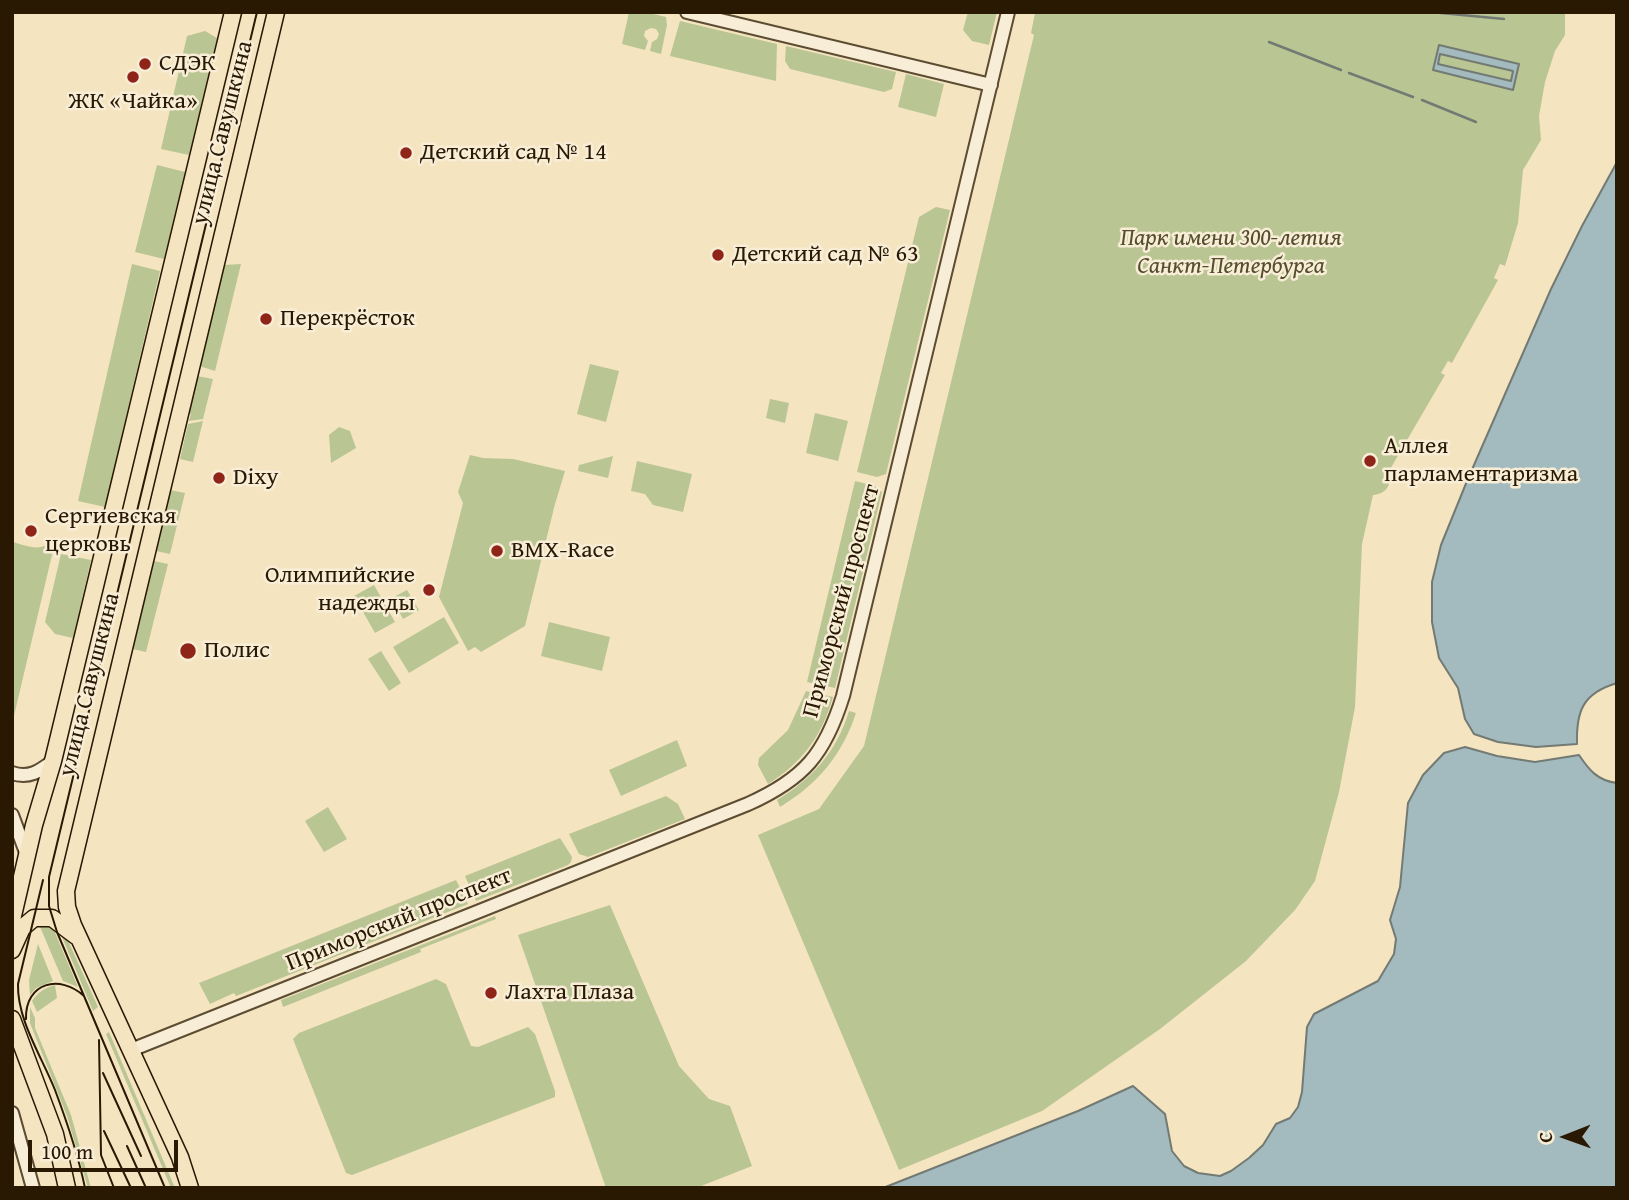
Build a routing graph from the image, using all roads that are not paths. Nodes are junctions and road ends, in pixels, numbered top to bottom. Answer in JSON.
{"nodes":[{"id":1,"x":233,"y":12,"type":"edge"},
{"id":2,"x":276,"y":12,"type":"edge"},
{"id":3,"x":687,"y":12,"type":"edge"},
{"id":4,"x":1008,"y":12,"type":"edge"},
{"id":5,"x":991,"y":85,"type":"junction"},
{"id":6,"x":53,"y":761,"type":"junction"},
{"id":7,"x":12,"y":773,"type":"edge"},
{"id":8,"x":12,"y":815,"type":"edge"},
{"id":9,"x":27,"y":855,"type":"junction"},
{"id":10,"x":12,"y":920,"type":"edge"},
{"id":11,"x":78,"y":938,"type":"junction"},
{"id":12,"x":12,"y":950,"type":"edge"},
{"id":13,"x":12,"y":1019,"type":"edge"},
{"id":14,"x":131,"y":1050,"type":"junction"},
{"id":15,"x":12,"y":1112,"type":"edge"},
{"id":16,"x":180,"y":1157,"type":"junction"},
{"id":17,"x":33,"y":1188,"type":"edge"},
{"id":18,"x":67,"y":1188,"type":"edge"},
{"id":19,"x":190,"y":1188,"type":"edge"},
{"id":20,"x":197,"y":1188,"type":"edge"}],
"edges":[{"from":1,"to":6,"type":"main road","name":"улица Савушкина"},
{"from":2,"to":11,"type":"main road","name":"улица Савушкина"},
{"from":3,"to":5,"type":"street"},
{"from":4,"to":5,"type":"street","name":"Приморский проспект"},
{"from":5,"to":14,"type":"street","name":"Приморский проспект"},
{"from":6,"to":7,"type":"street"},
{"from":6,"to":9,"type":"main road","name":"улица Савушкина"},
{"from":8,"to":9,"type":"street"},
{"from":9,"to":10,"type":"main road","name":"улица Савушкина"},
{"from":11,"to":12,"type":"main road"},
{"from":11,"to":14,"type":"main road","name":"улица Савушкина"},
{"from":13,"to":18,"type":"main road"},
{"from":14,"to":16,"type":"main road","name":"улица Савушкина"},
{"from":15,"to":17,"type":"street"},
{"from":16,"to":19,"type":"main road","name":"улица Савушкина"},
{"from":16,"to":20,"type":"street"}]}
